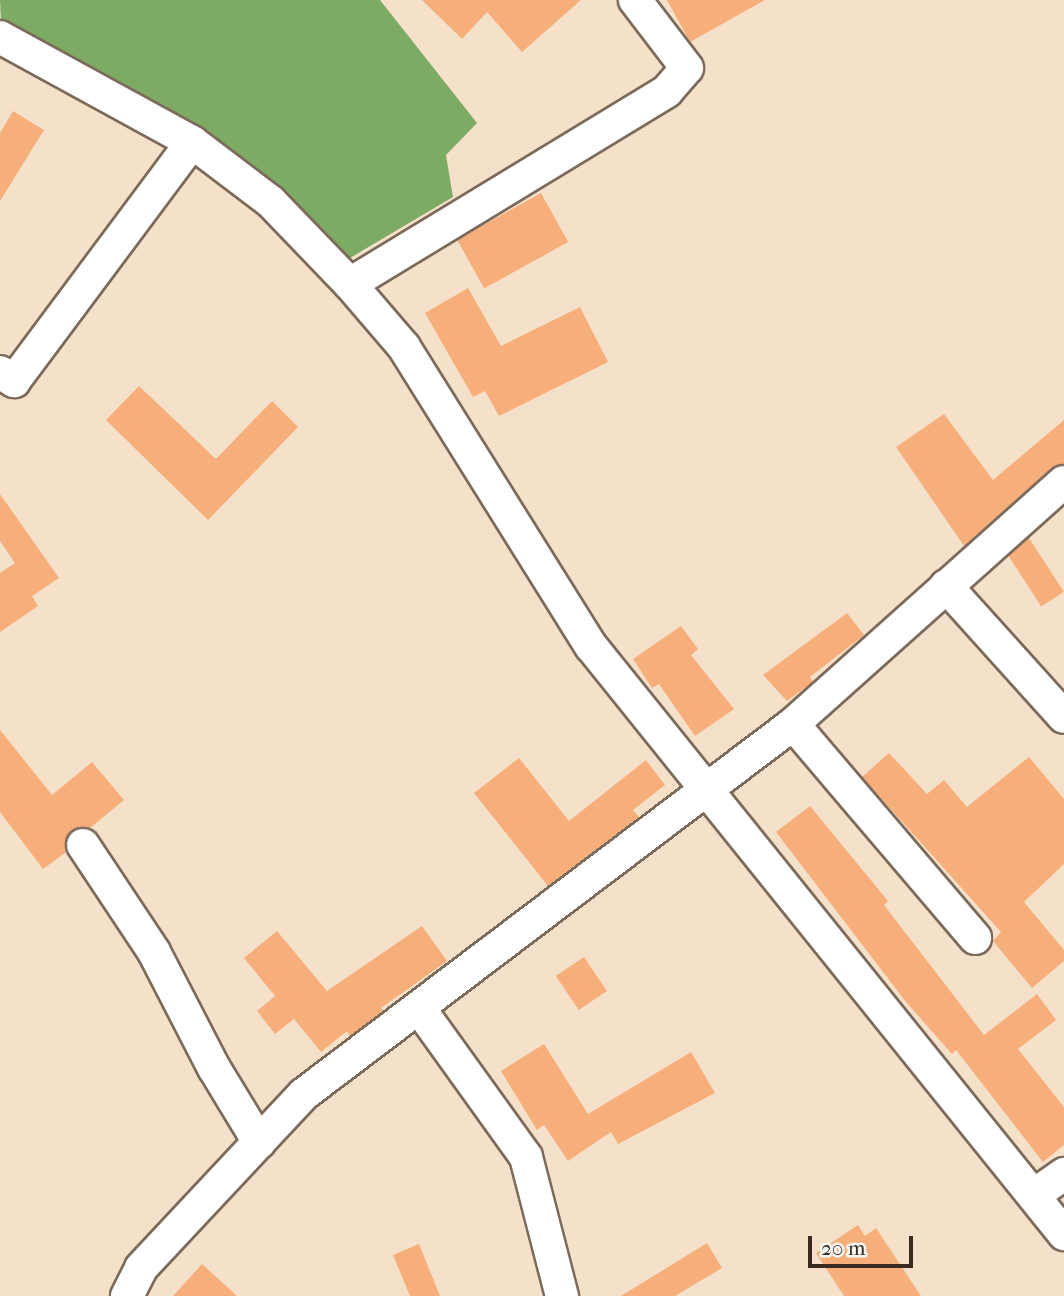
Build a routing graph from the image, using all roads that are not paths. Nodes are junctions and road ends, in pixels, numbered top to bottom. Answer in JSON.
{"nodes":[{"id":1,"x":635,"y":0,"type":"edge"},
{"id":2,"x":0,"y":37,"type":"edge"},
{"id":3,"x":192,"y":142,"type":"junction"},
{"id":4,"x":350,"y":284,"type":"junction"},
{"id":5,"x":0,"y":372,"type":"edge"},
{"id":6,"x":1064,"y":482,"type":"edge"},
{"id":7,"x":946,"y":586,"type":"junction"},
{"id":8,"x":1064,"y":717,"type":"edge"},
{"id":9,"x":793,"y":724,"type":"junction"},
{"id":10,"x":708,"y":790,"type":"junction"},
{"id":11,"x":83,"y":845,"type":"dead end"},
{"id":12,"x":975,"y":938,"type":"dead end"},
{"id":13,"x":419,"y":1008,"type":"junction"},
{"id":14,"x":259,"y":1142,"type":"junction"},
{"id":15,"x":1064,"y":1174,"type":"edge"},
{"id":16,"x":1034,"y":1195,"type":"junction"},
{"id":17,"x":1064,"y":1234,"type":"edge"},
{"id":18,"x":127,"y":1296,"type":"edge"},
{"id":19,"x":562,"y":1296,"type":"edge"}],
"edges":[{"from":1,"to":4,"type":"street"},
{"from":2,"to":3,"type":"street"},
{"from":3,"to":4,"type":"street"},
{"from":3,"to":5,"type":"street"},
{"from":4,"to":10,"type":"street"},
{"from":6,"to":7,"type":"street"},
{"from":7,"to":8,"type":"street"},
{"from":7,"to":9,"type":"street"},
{"from":9,"to":10,"type":"street"},
{"from":9,"to":12,"type":"street"},
{"from":10,"to":13,"type":"street"},
{"from":10,"to":16,"type":"street"},
{"from":11,"to":14,"type":"street"},
{"from":13,"to":14,"type":"street"},
{"from":13,"to":19,"type":"street"},
{"from":14,"to":18,"type":"street"},
{"from":15,"to":16,"type":"street"},
{"from":16,"to":17,"type":"street"}]}
